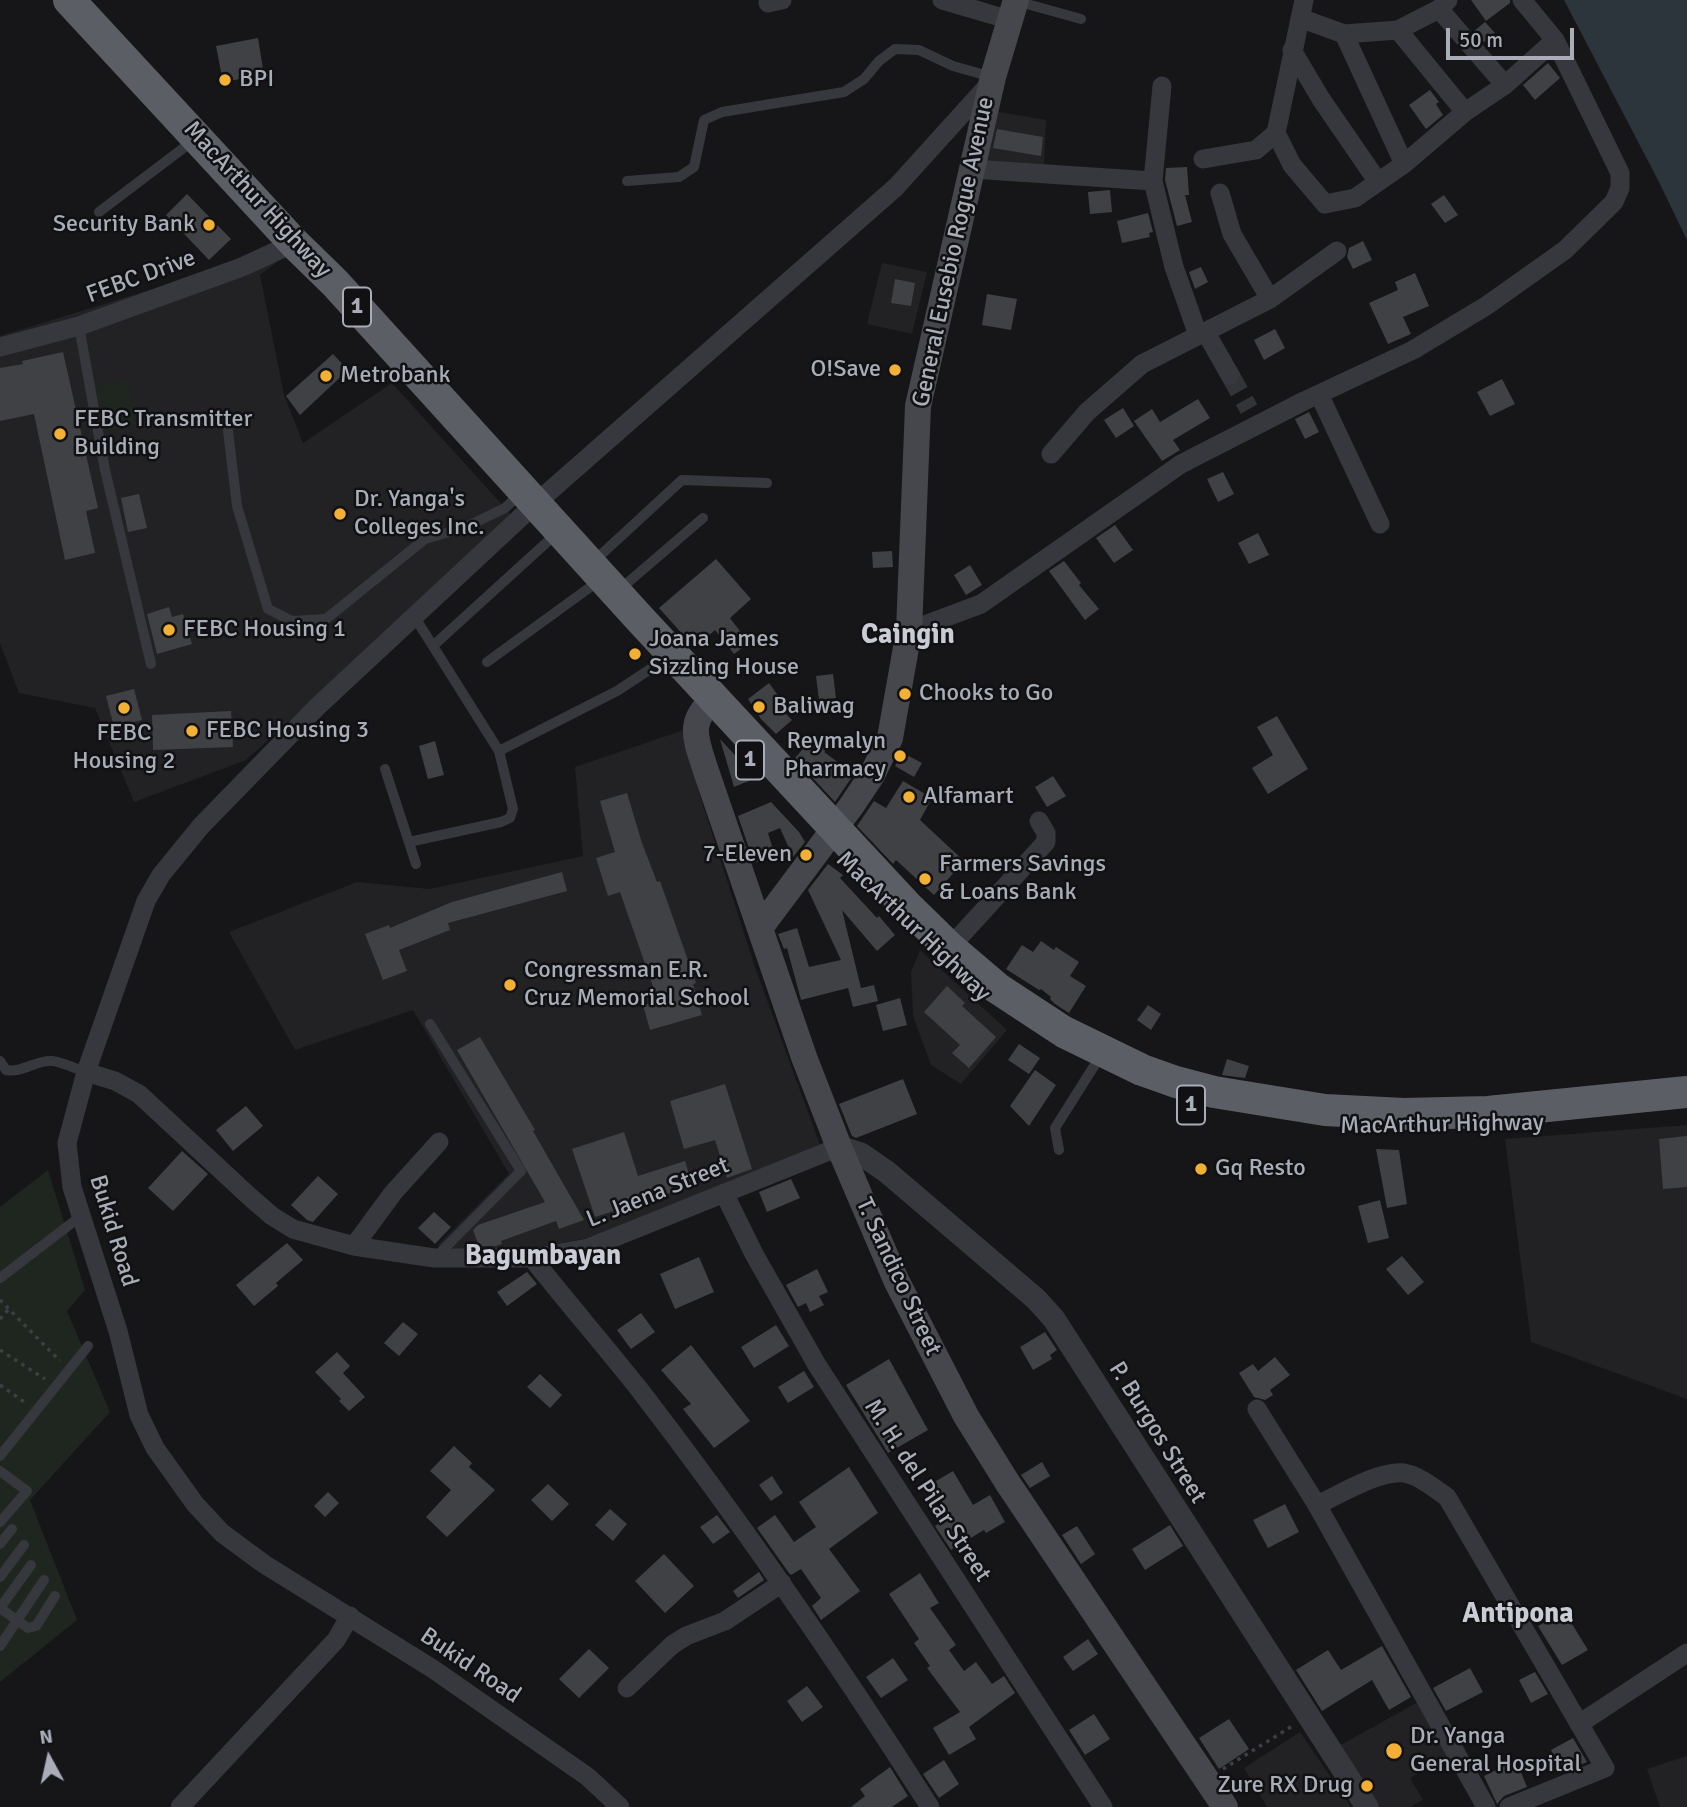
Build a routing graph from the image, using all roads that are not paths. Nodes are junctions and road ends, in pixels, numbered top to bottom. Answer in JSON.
{"nodes":[{"id":1,"x":69,"y":0,"type":"edge"},
{"id":2,"x":942,"y":0,"type":"edge"},
{"id":3,"x":1522,"y":0,"type":"edge"},
{"id":4,"x":1443,"y":5,"type":"edge"},
{"id":5,"x":1014,"y":7,"type":"edge"},
{"id":6,"x":1302,"y":9,"type":"edge"},
{"id":7,"x":1081,"y":19,"type":"dead end"},
{"id":8,"x":1398,"y":30,"type":"junction"},
{"id":9,"x":1345,"y":34,"type":"junction"},
{"id":10,"x":1555,"y":40,"type":"junction"},
{"id":11,"x":1292,"y":50,"type":"junction"},
{"id":12,"x":993,"y":79,"type":"junction"},
{"id":13,"x":1505,"y":85,"type":"junction"},
{"id":14,"x":1163,"y":86,"type":"dead end"},
{"id":15,"x":1465,"y":112,"type":"junction"},
{"id":16,"x":1276,"y":133,"type":"junction"},
{"id":17,"x":198,"y":137,"type":"junction"},
{"id":18,"x":1203,"y":159,"type":"dead end"},
{"id":19,"x":1404,"y":164,"type":"junction"},
{"id":20,"x":972,"y":169,"type":"junction"},
{"id":21,"x":627,"y":181,"type":"dead end"},
{"id":22,"x":1153,"y":181,"type":"junction"},
{"id":23,"x":1378,"y":182,"type":"junction"},
{"id":24,"x":1220,"y":193,"type":"dead end"},
{"id":25,"x":99,"y":212,"type":"dead end"},
{"id":26,"x":294,"y":243,"type":"junction"},
{"id":27,"x":1338,"y":251,"type":"dead end"},
{"id":28,"x":1270,"y":299,"type":"junction"},
{"id":29,"x":79,"y":326,"type":"junction"},
{"id":30,"x":1202,"y":333,"type":"junction"},
{"id":31,"x":0,"y":347,"type":"edge"},
{"id":32,"x":1230,"y":375,"type":"tunnel mouth"},
{"id":33,"x":1319,"y":394,"type":"junction"},
{"id":34,"x":228,"y":430,"type":"dead end"},
{"id":35,"x":1051,"y":454,"type":"dead end"},
{"id":36,"x":767,"y":483,"type":"dead end"},
{"id":37,"x":528,"y":503,"type":"junction"},
{"id":38,"x":703,"y":518,"type":"dead end"},
{"id":39,"x":1380,"y":524,"type":"dead end"},
{"id":40,"x":561,"y":530,"type":"junction"},
{"id":41,"x":604,"y":578,"type":"junction"},
{"id":42,"x":414,"y":616,"type":"junction"},
{"id":43,"x":640,"y":619,"type":"junction"},
{"id":44,"x":909,"y":631,"type":"junction"},
{"id":45,"x":433,"y":645,"type":"junction"},
{"id":46,"x":487,"y":662,"type":"dead end"},
{"id":47,"x":661,"y":662,"type":"junction"},
{"id":48,"x":150,"y":664,"type":"dead end"},
{"id":49,"x":709,"y":703,"type":"junction"},
{"id":50,"x":499,"y":751,"type":"junction"},
{"id":51,"x":385,"y":769,"type":"dead end"},
{"id":52,"x":1039,"y":821,"type":"dead end"},
{"id":53,"x":830,"y":835,"type":"junction"},
{"id":54,"x":409,"y":842,"type":"junction"},
{"id":55,"x":416,"y":864,"type":"dead end"},
{"id":56,"x":760,"y":928,"type":"junction"},
{"id":57,"x":944,"y":954,"type":"junction"},
{"id":58,"x":430,"y":1024,"type":"dead end"},
{"id":59,"x":1099,"y":1059,"type":"junction"},
{"id":60,"x":0,"y":1061,"type":"edge"},
{"id":61,"x":86,"y":1072,"type":"junction"},
{"id":62,"x":1687,"y":1092,"type":"edge"},
{"id":63,"x":1687,"y":1112,"type":"edge"},
{"id":64,"x":439,"y":1142,"type":"dead end"},
{"id":65,"x":839,"y":1146,"type":"junction"},
{"id":66,"x":1059,"y":1150,"type":"dead end"},
{"id":67,"x":724,"y":1193,"type":"junction"},
{"id":68,"x":82,"y":1216,"type":"junction"},
{"id":69,"x":354,"y":1246,"type":"junction"},
{"id":70,"x":434,"y":1258,"type":"junction"},
{"id":71,"x":531,"y":1258,"type":"junction"},
{"id":72,"x":0,"y":1278,"type":"edge"},
{"id":73,"x":88,"y":1346,"type":"dead end"},
{"id":74,"x":1256,"y":1409,"type":"dead end"},
{"id":75,"x":0,"y":1457,"type":"edge"},
{"id":76,"x":0,"y":1471,"type":"edge"},
{"id":77,"x":1317,"y":1505,"type":"junction"},
{"id":78,"x":0,"y":1522,"type":"edge"},
{"id":79,"x":12,"y":1529,"type":"dead end"},
{"id":80,"x":0,"y":1544,"type":"edge"},
{"id":81,"x":24,"y":1545,"type":"dead end"},
{"id":82,"x":31,"y":1565,"type":"dead end"},
{"id":83,"x":0,"y":1577,"type":"edge"},
{"id":84,"x":44,"y":1580,"type":"dead end"},
{"id":85,"x":782,"y":1583,"type":"junction"},
{"id":86,"x":55,"y":1596,"type":"dead end"},
{"id":87,"x":1,"y":1610,"type":"edge"},
{"id":88,"x":350,"y":1616,"type":"junction"},
{"id":89,"x":18,"y":1621,"type":"junction"},
{"id":90,"x":0,"y":1646,"type":"edge"},
{"id":91,"x":1687,"y":1653,"type":"edge"},
{"id":92,"x":627,"y":1688,"type":"dead end"},
{"id":93,"x":1579,"y":1724,"type":"junction"},
{"id":94,"x":180,"y":1807,"type":"edge"},
{"id":95,"x":620,"y":1807,"type":"edge"},
{"id":96,"x":930,"y":1807,"type":"edge"},
{"id":97,"x":1103,"y":1807,"type":"edge"},
{"id":98,"x":1225,"y":1807,"type":"edge"},
{"id":99,"x":1367,"y":1807,"type":"edge"},
{"id":100,"x":1486,"y":1807,"type":"edge"},
{"id":101,"x":1508,"y":1807,"type":"edge"}],
"edges":[{"from":1,"to":17,"type":"highway","name":"MacArthur Highway","number":"1"},
{"from":2,"to":5,"type":"street"},
{"from":3,"to":10,"type":"street"},
{"from":4,"to":8,"type":"street"},
{"from":4,"to":13,"type":"street"},
{"from":5,"to":7,"type":"lane"},
{"from":5,"to":12,"type":"main road","name":"General Eusebio Rogue Avenue"},
{"from":6,"to":9,"type":"street"},
{"from":6,"to":11,"type":"street"},
{"from":8,"to":9,"type":"street"},
{"from":8,"to":15,"type":"street"},
{"from":9,"to":19,"type":"street"},
{"from":10,"to":13,"type":"street"},
{"from":10,"to":33,"type":"street"},
{"from":11,"to":16,"type":"street"},
{"from":11,"to":23,"type":"street"},
{"from":12,"to":20,"type":"main road","name":"General Eusebio Rogue Avenue"},
{"from":12,"to":21,"type":"lane"},
{"from":12,"to":37,"type":"street","name":"Bukid Road"},
{"from":13,"to":15,"type":"street"},
{"from":14,"to":22,"type":"street"},
{"from":15,"to":19,"type":"street"},
{"from":16,"to":18,"type":"street"},
{"from":16,"to":23,"type":"street"},
{"from":17,"to":25,"type":"lane"},
{"from":17,"to":26,"type":"highway","name":"MacArthur Highway","number":"1"},
{"from":19,"to":23,"type":"street"},
{"from":20,"to":22,"type":"street"},
{"from":20,"to":44,"type":"main road","name":"General Eusebio Rogue Avenue"},
{"from":22,"to":30,"type":"street"},
{"from":24,"to":28,"type":"street"},
{"from":26,"to":29,"type":"street","name":"FEBC Drive"},
{"from":26,"to":37,"type":"highway","name":"MacArthur Highway","number":"1"},
{"from":27,"to":28,"type":"street"},
{"from":28,"to":30,"type":"street"},
{"from":29,"to":31,"type":"street","name":"FEBC Drive"},
{"from":29,"to":48,"type":"lane"},
{"from":30,"to":32,"type":"street"},
{"from":30,"to":35,"type":"street"},
{"from":33,"to":39,"type":"street"},
{"from":33,"to":44,"type":"street"},
{"from":34,"to":37,"type":"lane"},
{"from":36,"to":41,"type":"lane"},
{"from":37,"to":40,"type":"highway","name":"MacArthur Highway","number":"1"},
{"from":37,"to":42,"type":"street","name":"Bukid Road"},
{"from":38,"to":41,"type":"lane"},
{"from":40,"to":41,"type":"highway","name":"MacArthur Highway","number":"1"},
{"from":40,"to":45,"type":"lane"},
{"from":41,"to":43,"type":"highway","name":"MacArthur Highway","number":"1"},
{"from":41,"to":46,"type":"lane"},
{"from":42,"to":45,"type":"lane"},
{"from":42,"to":61,"type":"street","name":"Bukid Road"},
{"from":43,"to":47,"type":"highway","name":"MacArthur Highway","number":"1"},
{"from":43,"to":49,"type":"highway","name":"MacArthur Highway","number":"1"},
{"from":44,"to":53,"type":"main road","name":"General Eusebio Rogue Avenue"},
{"from":45,"to":50,"type":"lane"},
{"from":47,"to":49,"type":"highway","name":"MacArthur Highway","number":"1"},
{"from":47,"to":50,"type":"lane"},
{"from":49,"to":53,"type":"highway","name":"MacArthur Highway","number":"1"},
{"from":49,"to":56,"type":"main road","name":"T. Sandico Street"},
{"from":50,"to":54,"type":"lane"},
{"from":51,"to":54,"type":"lane"},
{"from":52,"to":57,"type":"street"},
{"from":53,"to":56,"type":"main road","name":"General Eusebio Rogue Avenue"},
{"from":53,"to":57,"type":"highway","name":"MacArthur Highway","number":"1"},
{"from":54,"to":55,"type":"lane"},
{"from":56,"to":65,"type":"main road","name":"T. Sandico Street"},
{"from":57,"to":59,"type":"highway","name":"MacArthur Highway","number":"1"},
{"from":58,"to":70,"type":"lane"},
{"from":59,"to":62,"type":"highway","name":"MacArthur Highway","number":"1"},
{"from":59,"to":63,"type":"highway","name":"MacArthur Highway","number":"1"},
{"from":59,"to":66,"type":"lane"},
{"from":60,"to":61,"type":"lane"},
{"from":61,"to":68,"type":"street","name":"Bukid Road"},
{"from":61,"to":69,"type":"street","name":"L. Jaena Street"},
{"from":64,"to":69,"type":"street"},
{"from":65,"to":67,"type":"street","name":"L. Jaena Street"},
{"from":65,"to":98,"type":"main road","name":"T. Sandico Street"},
{"from":65,"to":99,"type":"street","name":"P. Burgos Street"},
{"from":67,"to":71,"type":"street","name":"L. Jaena Street"},
{"from":67,"to":97,"type":"street","name":"M. H. del Pilar Street"},
{"from":68,"to":72,"type":"lane"},
{"from":68,"to":88,"type":"street","name":"Bukid Road"},
{"from":69,"to":70,"type":"street","name":"L. Jaena Street"},
{"from":70,"to":71,"type":"street","name":"L. Jaena Street"},
{"from":71,"to":85,"type":"street"},
{"from":73,"to":75,"type":"lane"},
{"from":74,"to":77,"type":"street"},
{"from":76,"to":78,"type":"lane"},
{"from":77,"to":93,"type":"street"},
{"from":77,"to":100,"type":"street"},
{"from":79,"to":80,"type":"lane"},
{"from":81,"to":83,"type":"lane"},
{"from":82,"to":87,"type":"lane"},
{"from":84,"to":89,"type":"lane"},
{"from":85,"to":92,"type":"street"},
{"from":85,"to":96,"type":"street"},
{"from":86,"to":89,"type":"lane"},
{"from":87,"to":89,"type":"lane"},
{"from":88,"to":94,"type":"street"},
{"from":88,"to":95,"type":"street","name":"Bukid Road"},
{"from":89,"to":90,"type":"lane"},
{"from":91,"to":93,"type":"street"},
{"from":93,"to":101,"type":"street"}]}
